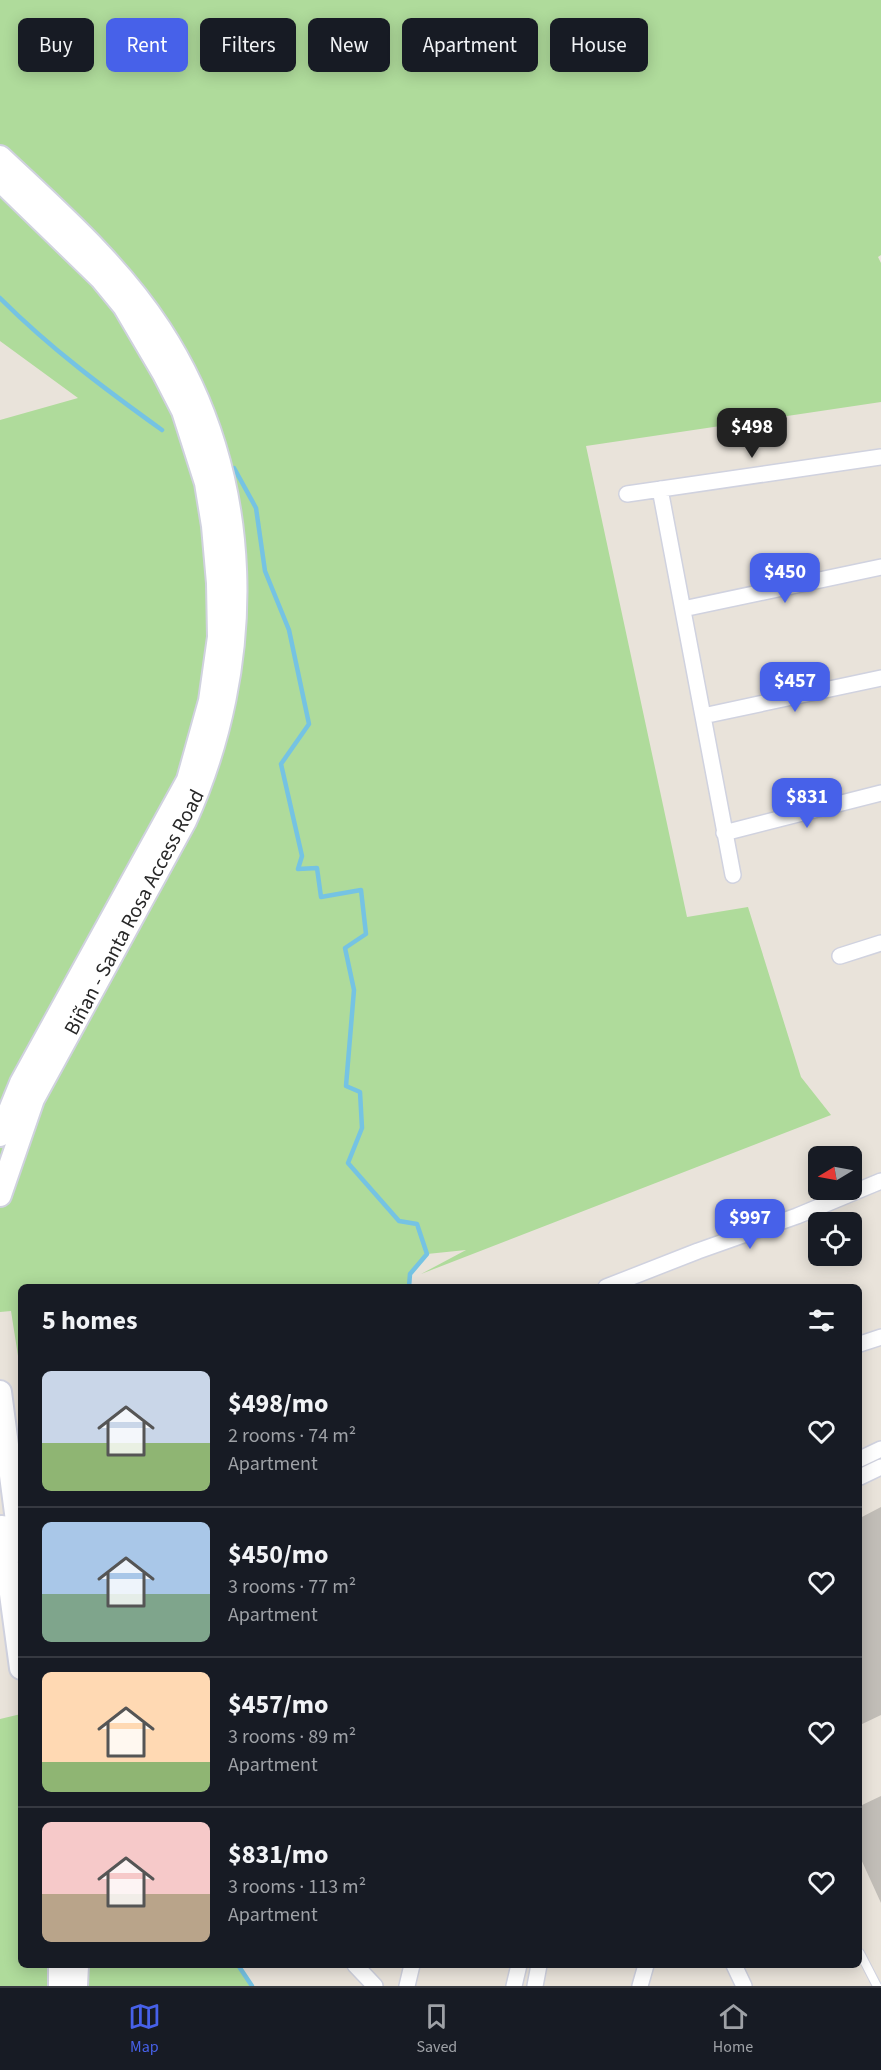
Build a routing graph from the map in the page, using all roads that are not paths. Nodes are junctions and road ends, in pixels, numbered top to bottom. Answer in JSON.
{"nodes":[{"id":1,"x":0,"y":157,"type":"edge"},
{"id":2,"x":0,"y":180,"type":"edge"},
{"id":3,"x":190,"y":408,"type":"junction"},
{"id":4,"x":881,"y":457,"type":"edge"},
{"id":5,"x":660,"y":489,"type":"junction"},
{"id":6,"x":627,"y":494,"type":"dead end"},
{"id":7,"x":881,"y":567,"type":"edge"},
{"id":8,"x":683,"y":609,"type":"junction"},
{"id":9,"x":881,"y":678,"type":"edge"},
{"id":10,"x":703,"y":716,"type":"junction"},
{"id":11,"x":881,"y":794,"type":"edge"},
{"id":12,"x":176,"y":821,"type":"junction"},
{"id":13,"x":724,"y":832,"type":"junction"},
{"id":14,"x":733,"y":875,"type":"dead end"},
{"id":15,"x":881,"y":943,"type":"edge"},
{"id":16,"x":840,"y":956,"type":"dead end"},
{"id":17,"x":0,"y":1135,"type":"edge"},
{"id":18,"x":881,"y":1181,"type":"edge"},
{"id":19,"x":0,"y":1195,"type":"edge"},
{"id":20,"x":614,"y":1284,"type":"edge"},
{"id":21,"x":881,"y":1336,"type":"edge"},
{"id":22,"x":862,"y":1343,"type":"edge"},
{"id":23,"x":0,"y":1392,"type":"edge"},
{"id":24,"x":881,"y":1449,"type":"edge"},
{"id":25,"x":862,"y":1458,"type":"edge"},
{"id":26,"x":881,"y":1467,"type":"edge"},
{"id":27,"x":862,"y":1476,"type":"edge"},
{"id":28,"x":0,"y":1511,"type":"edge"},
{"id":29,"x":18,"y":1528,"type":"edge"},
{"id":30,"x":18,"y":1646,"type":"edge"},
{"id":31,"x":862,"y":1957,"type":"edge"},
{"id":32,"x":60,"y":1968,"type":"edge"},
{"id":33,"x":77,"y":1968,"type":"edge"},
{"id":34,"x":358,"y":1968,"type":"edge"},
{"id":35,"x":411,"y":1968,"type":"edge"},
{"id":36,"x":518,"y":1968,"type":"edge"},
{"id":37,"x":538,"y":1968,"type":"edge"},
{"id":38,"x":645,"y":1968,"type":"edge"},
{"id":39,"x":735,"y":1968,"type":"edge"},
{"id":40,"x":740,"y":1984,"type":"edge"},
{"id":41,"x":60,"y":1986,"type":"edge"},
{"id":42,"x":76,"y":1986,"type":"edge"},
{"id":43,"x":375,"y":1986,"type":"edge"},
{"id":44,"x":407,"y":1986,"type":"edge"},
{"id":45,"x":514,"y":1986,"type":"edge"},
{"id":46,"x":535,"y":1986,"type":"edge"},
{"id":47,"x":640,"y":1986,"type":"edge"},
{"id":48,"x":877,"y":1986,"type":"edge"}],
"edges":[{"from":1,"to":3,"type":"main road","name":"Biñan - Santa Rosa Access Road"},
{"from":2,"to":3,"type":"main road","name":"Biñan - Santa Rosa Access Road"},
{"from":3,"to":12,"type":"main road","name":"Biñan - Santa Rosa Access Road"},
{"from":4,"to":5,"type":"street"},
{"from":5,"to":6,"type":"street"},
{"from":5,"to":8,"type":"street"},
{"from":7,"to":8,"type":"street"},
{"from":8,"to":10,"type":"street"},
{"from":9,"to":10,"type":"street"},
{"from":10,"to":13,"type":"street"},
{"from":11,"to":13,"type":"street"},
{"from":12,"to":17,"type":"main road","name":"Biñan - Santa Rosa Access Road"},
{"from":12,"to":19,"type":"main road","name":"Biñan - Santa Rosa Access Road"},
{"from":13,"to":14,"type":"street"},
{"from":15,"to":16,"type":"street"},
{"from":18,"to":20,"type":"street"},
{"from":21,"to":22,"type":"street"},
{"from":23,"to":29,"type":"main road"},
{"from":24,"to":25,"type":"street"},
{"from":26,"to":27,"type":"street"},
{"from":28,"to":30,"type":"main road"},
{"from":31,"to":48,"type":"lane"},
{"from":32,"to":41,"type":"main road"},
{"from":33,"to":42,"type":"main road"},
{"from":34,"to":43,"type":"street"},
{"from":35,"to":44,"type":"street"},
{"from":36,"to":45,"type":"street"},
{"from":37,"to":46,"type":"street"},
{"from":38,"to":47,"type":"street"},
{"from":39,"to":40,"type":"street"}]}
